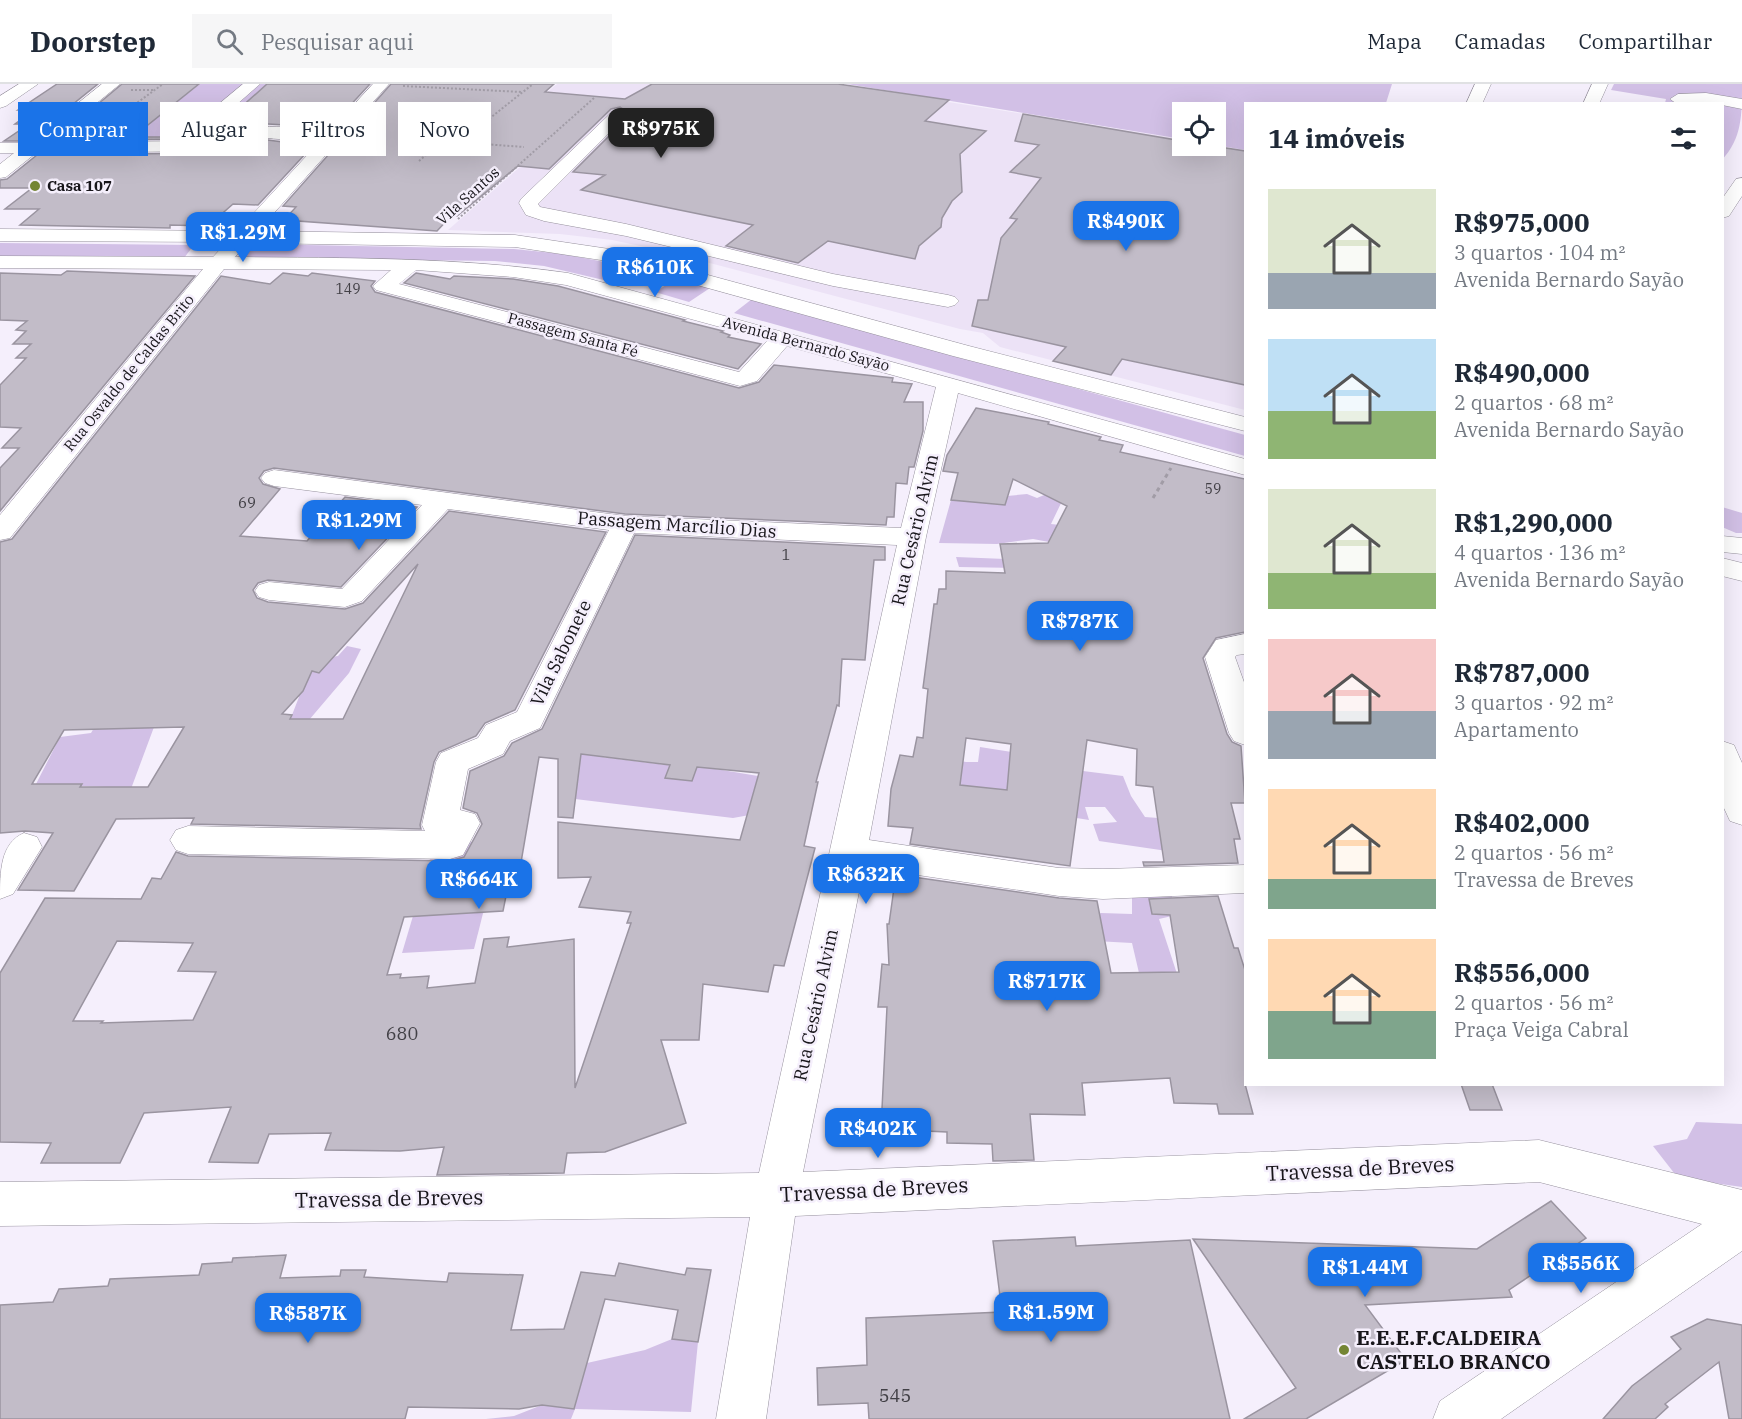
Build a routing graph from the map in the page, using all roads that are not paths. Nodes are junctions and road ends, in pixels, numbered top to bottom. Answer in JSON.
{"nodes":[{"id":1,"x":30,"y":84,"type":"edge"},
{"id":2,"x":112,"y":84,"type":"edge"},
{"id":3,"x":252,"y":84,"type":"edge"},
{"id":4,"x":1483,"y":84,"type":"edge"},
{"id":5,"x":1600,"y":84,"type":"edge"},
{"id":6,"x":381,"y":85,"type":"edge"},
{"id":7,"x":1678,"y":99,"type":"dead end"},
{"id":8,"x":90,"y":102,"type":"edge"},
{"id":9,"x":365,"y":102,"type":"edge"},
{"id":10,"x":1475,"y":102,"type":"edge"},
{"id":11,"x":1593,"y":102,"type":"edge"},
{"id":12,"x":0,"y":103,"type":"edge"},
{"id":13,"x":1742,"y":104,"type":"edge"},
{"id":14,"x":619,"y":114,"type":"dead end"},
{"id":15,"x":280,"y":130,"type":"edge"},
{"id":16,"x":0,"y":148,"type":"edge"},
{"id":17,"x":18,"y":148,"type":"edge"},
{"id":18,"x":22,"y":156,"type":"edge"},
{"id":19,"x":313,"y":156,"type":"edge"},
{"id":20,"x":0,"y":173,"type":"edge"},
{"id":21,"x":1742,"y":183,"type":"edge"},
{"id":22,"x":1724,"y":209,"type":"edge"},
{"id":23,"x":237,"y":229,"type":"junction"},
{"id":24,"x":0,"y":235,"type":"edge"},
{"id":25,"x":219,"y":238,"type":"junction"},
{"id":26,"x":0,"y":262,"type":"edge"},
{"id":27,"x":207,"y":264,"type":"junction"},
{"id":28,"x":412,"y":264,"type":"junction"},
{"id":29,"x":663,"y":269,"type":"junction"},
{"id":30,"x":833,"y":280,"type":"junction"},
{"id":31,"x":736,"y":290,"type":"junction"},
{"id":32,"x":626,"y":294,"type":"junction"},
{"id":33,"x":948,"y":300,"type":"dead end"},
{"id":34,"x":804,"y":308,"type":"junction"},
{"id":35,"x":699,"y":314,"type":"junction"},
{"id":36,"x":783,"y":337,"type":"junction"},
{"id":37,"x":949,"y":383,"type":"junction"},
{"id":38,"x":1244,"y":424,"type":"edge"},
{"id":39,"x":1244,"y":467,"type":"edge"},
{"id":40,"x":274,"y":478,"type":"dead end"},
{"id":41,"x":442,"y":500,"type":"junction"},
{"id":42,"x":625,"y":524,"type":"junction"},
{"id":43,"x":0,"y":531,"type":"edge"},
{"id":44,"x":912,"y":537,"type":"junction"},
{"id":45,"x":1724,"y":544,"type":"edge"},
{"id":46,"x":1742,"y":546,"type":"edge"},
{"id":47,"x":1724,"y":568,"type":"edge"},
{"id":48,"x":1742,"y":572,"type":"edge"},
{"id":49,"x":269,"y":591,"type":"dead end"},
{"id":50,"x":1244,"y":644,"type":"edge"},
{"id":51,"x":1244,"y":730,"type":"edge"},
{"id":52,"x":1724,"y":759,"type":"edge"},
{"id":53,"x":1742,"y":812,"type":"edge"},
{"id":54,"x":188,"y":840,"type":"dead end"},
{"id":55,"x":24,"y":847,"type":"dead end"},
{"id":56,"x":849,"y":851,"type":"junction"},
{"id":57,"x":1244,"y":879,"type":"edge"},
{"id":58,"x":0,"y":884,"type":"edge"},
{"id":59,"x":776,"y":1195,"type":"junction"},
{"id":60,"x":0,"y":1204,"type":"edge"},
{"id":61,"x":1742,"y":1212,"type":"edge"},
{"id":62,"x":1742,"y":1224,"type":"edge"},
{"id":63,"x":741,"y":1419,"type":"edge"},
{"id":64,"x":1458,"y":1419,"type":"edge"}],
"edges":[{"from":1,"to":12,"type":"street"},
{"from":2,"to":8,"type":"street"},
{"from":3,"to":15,"type":"street"},
{"from":4,"to":10,"type":"street"},
{"from":5,"to":11,"type":"street"},
{"from":6,"to":9,"type":"street","name":"Rua Osvaldo de Caldas Brito"},
{"from":7,"to":13,"type":"street"},
{"from":14,"to":30,"type":"street"},
{"from":16,"to":17,"type":"street"},
{"from":18,"to":20,"type":"street"},
{"from":19,"to":23,"type":"street","name":"Rua Osvaldo de Caldas Brito"},
{"from":21,"to":22,"type":"street"},
{"from":23,"to":25,"type":"street","name":"Avenida Bernardo Sayão"},
{"from":23,"to":27,"type":"street","name":"Rua Osvaldo de Caldas Brito"},
{"from":23,"to":29,"type":"street","name":"Avenida Bernardo Sayão"},
{"from":24,"to":25,"type":"street","name":"Avenida Bernardo Sayão"},
{"from":25,"to":27,"type":"street","name":"Rua Osvaldo de Caldas Brito"},
{"from":26,"to":27,"type":"street","name":"Avenida Bernardo Sayão"},
{"from":27,"to":28,"type":"street","name":"Avenida Bernardo Sayão"},
{"from":27,"to":43,"type":"street","name":"Rua Osvaldo de Caldas Brito"},
{"from":28,"to":32,"type":"street","name":"Avenida Bernardo Sayão"},
{"from":28,"to":36,"type":"street","name":"Passagem Santa Fé"},
{"from":29,"to":31,"type":"street","name":"Avenida Bernardo Sayão"},
{"from":29,"to":32,"type":"street"},
{"from":30,"to":33,"type":"street"},
{"from":30,"to":34,"type":"street"},
{"from":31,"to":34,"type":"street","name":"Avenida Bernardo Sayão"},
{"from":31,"to":35,"type":"street"},
{"from":32,"to":35,"type":"street","name":"Avenida Bernardo Sayão"},
{"from":34,"to":38,"type":"street","name":"Avenida Bernardo Sayão"},
{"from":35,"to":36,"type":"street","name":"Avenida Bernardo Sayão"},
{"from":36,"to":37,"type":"street","name":"Avenida Bernardo Sayão"},
{"from":37,"to":39,"type":"street","name":"Avenida Bernardo Sayão"},
{"from":37,"to":44,"type":"street","name":"Rua Cesário Alvim"},
{"from":40,"to":41,"type":"street","name":"Passagem Marcílio Dias"},
{"from":41,"to":42,"type":"street","name":"Passagem Marcílio Dias"},
{"from":41,"to":49,"type":"street"},
{"from":42,"to":44,"type":"street","name":"Passagem Marcílio Dias"},
{"from":42,"to":54,"type":"street","name":"Vila Sabonete"},
{"from":44,"to":56,"type":"street","name":"Rua Cesário Alvim"},
{"from":45,"to":46,"type":"street"},
{"from":47,"to":48,"type":"street"},
{"from":50,"to":51,"type":"street"},
{"from":52,"to":53,"type":"street"},
{"from":55,"to":58,"type":"street"},
{"from":56,"to":57,"type":"street"},
{"from":56,"to":59,"type":"street","name":"Rua Cesário Alvim"},
{"from":59,"to":60,"type":"street","name":"Travessa de Breves"},
{"from":59,"to":61,"type":"street","name":"Travessa de Breves"},
{"from":59,"to":63,"type":"street","name":"Rua Cesário Alvim"},
{"from":62,"to":64,"type":"street"}]}
